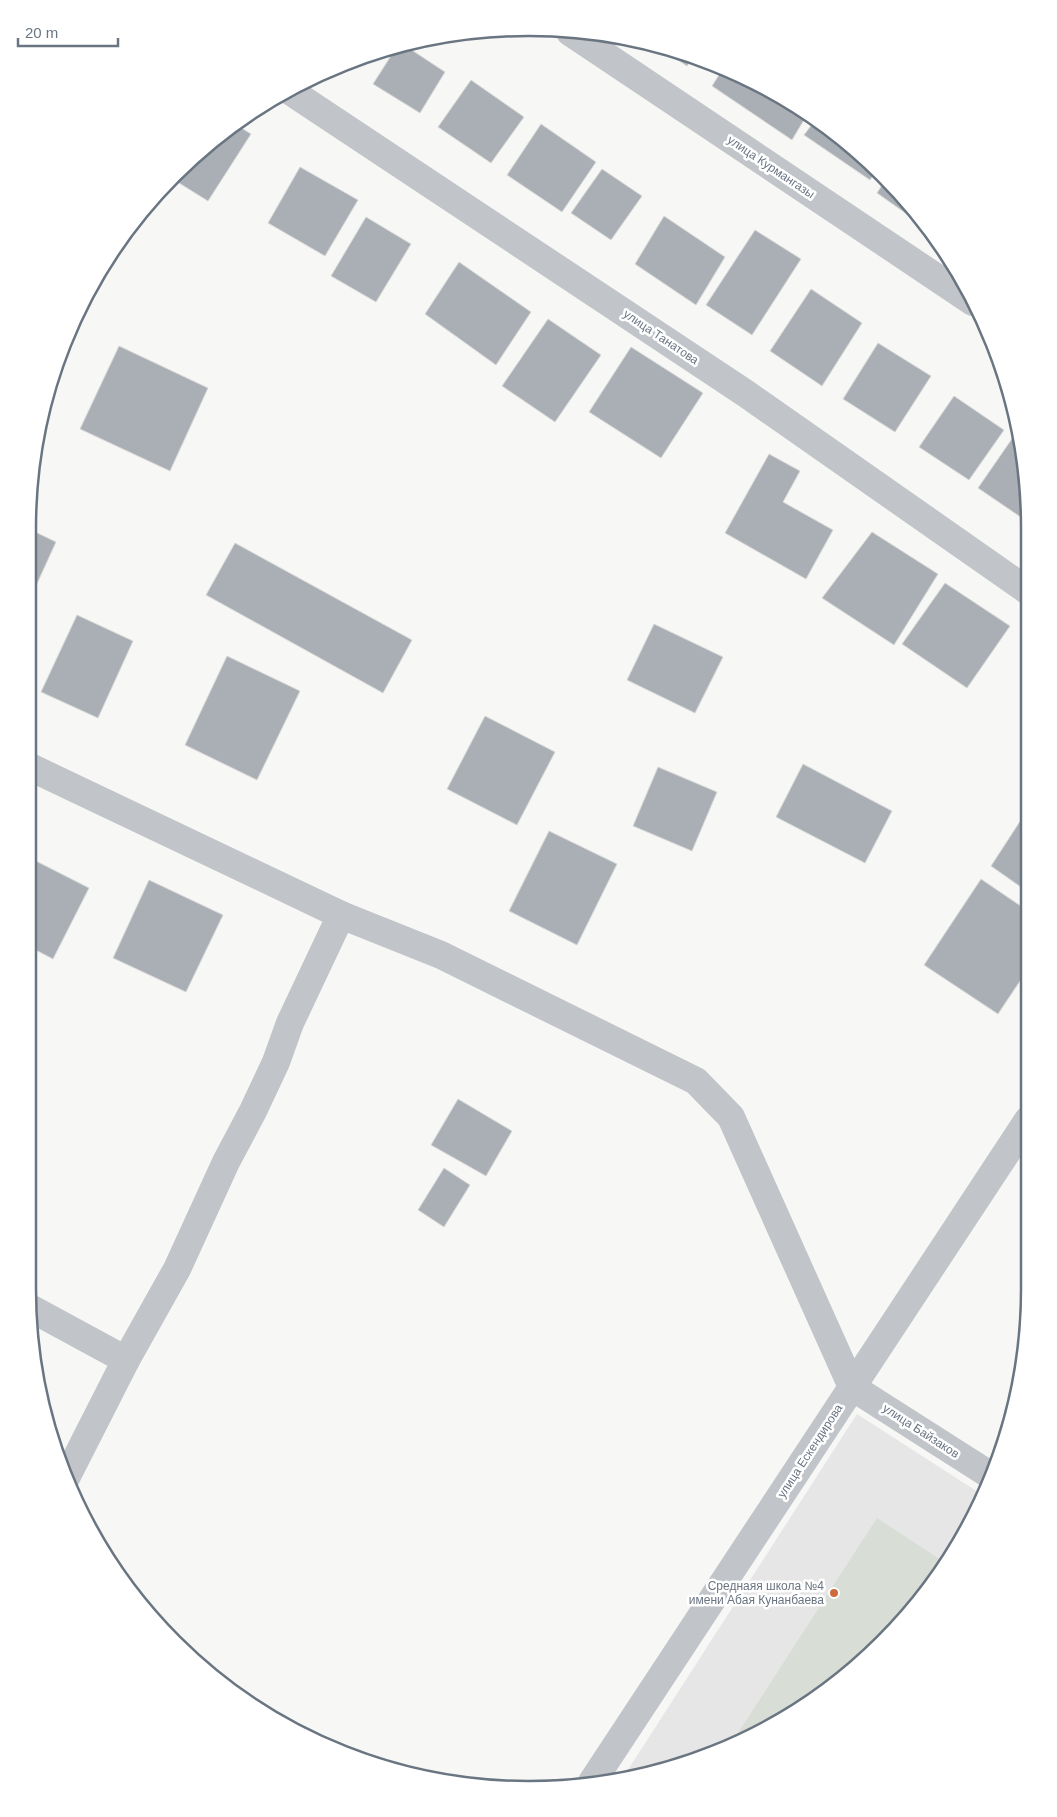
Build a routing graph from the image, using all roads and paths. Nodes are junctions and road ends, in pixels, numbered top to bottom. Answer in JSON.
{"nodes":[{"id":1,"x":580,"y":39,"type":"edge"},
{"id":2,"x":296,"y":95,"type":"edge"},
{"id":3,"x":961,"y":294,"type":"edge"},
{"id":4,"x":1021,"y":585,"type":"edge"},
{"id":5,"x":36,"y":771,"type":"edge"},
{"id":6,"x":341,"y":915,"type":"junction"},
{"id":7,"x":1021,"y":1131,"type":"edge"},
{"id":8,"x":37,"y":1312,"type":"edge"},
{"id":9,"x":126,"y":1360,"type":"junction"},
{"id":10,"x":852,"y":1387,"type":"junction"},
{"id":11,"x":71,"y":1469,"type":"edge"},
{"id":12,"x":985,"y":1472,"type":"edge"},
{"id":13,"x":596,"y":1777,"type":"edge"}],
"edges":[{"from":1,"to":3,"type":"street","name":"улица Курмангазы"},
{"from":2,"to":4,"type":"street","name":"улица Танатова"},
{"from":5,"to":6,"type":"street"},
{"from":6,"to":9,"type":"street"},
{"from":6,"to":10,"type":"street"},
{"from":7,"to":10,"type":"street","name":"улица Ескендирова"},
{"from":8,"to":9,"type":"street"},
{"from":9,"to":11,"type":"street"},
{"from":10,"to":12,"type":"street","name":"улица Байзаков"},
{"from":10,"to":13,"type":"street","name":"улица Ескендирова"}]}
